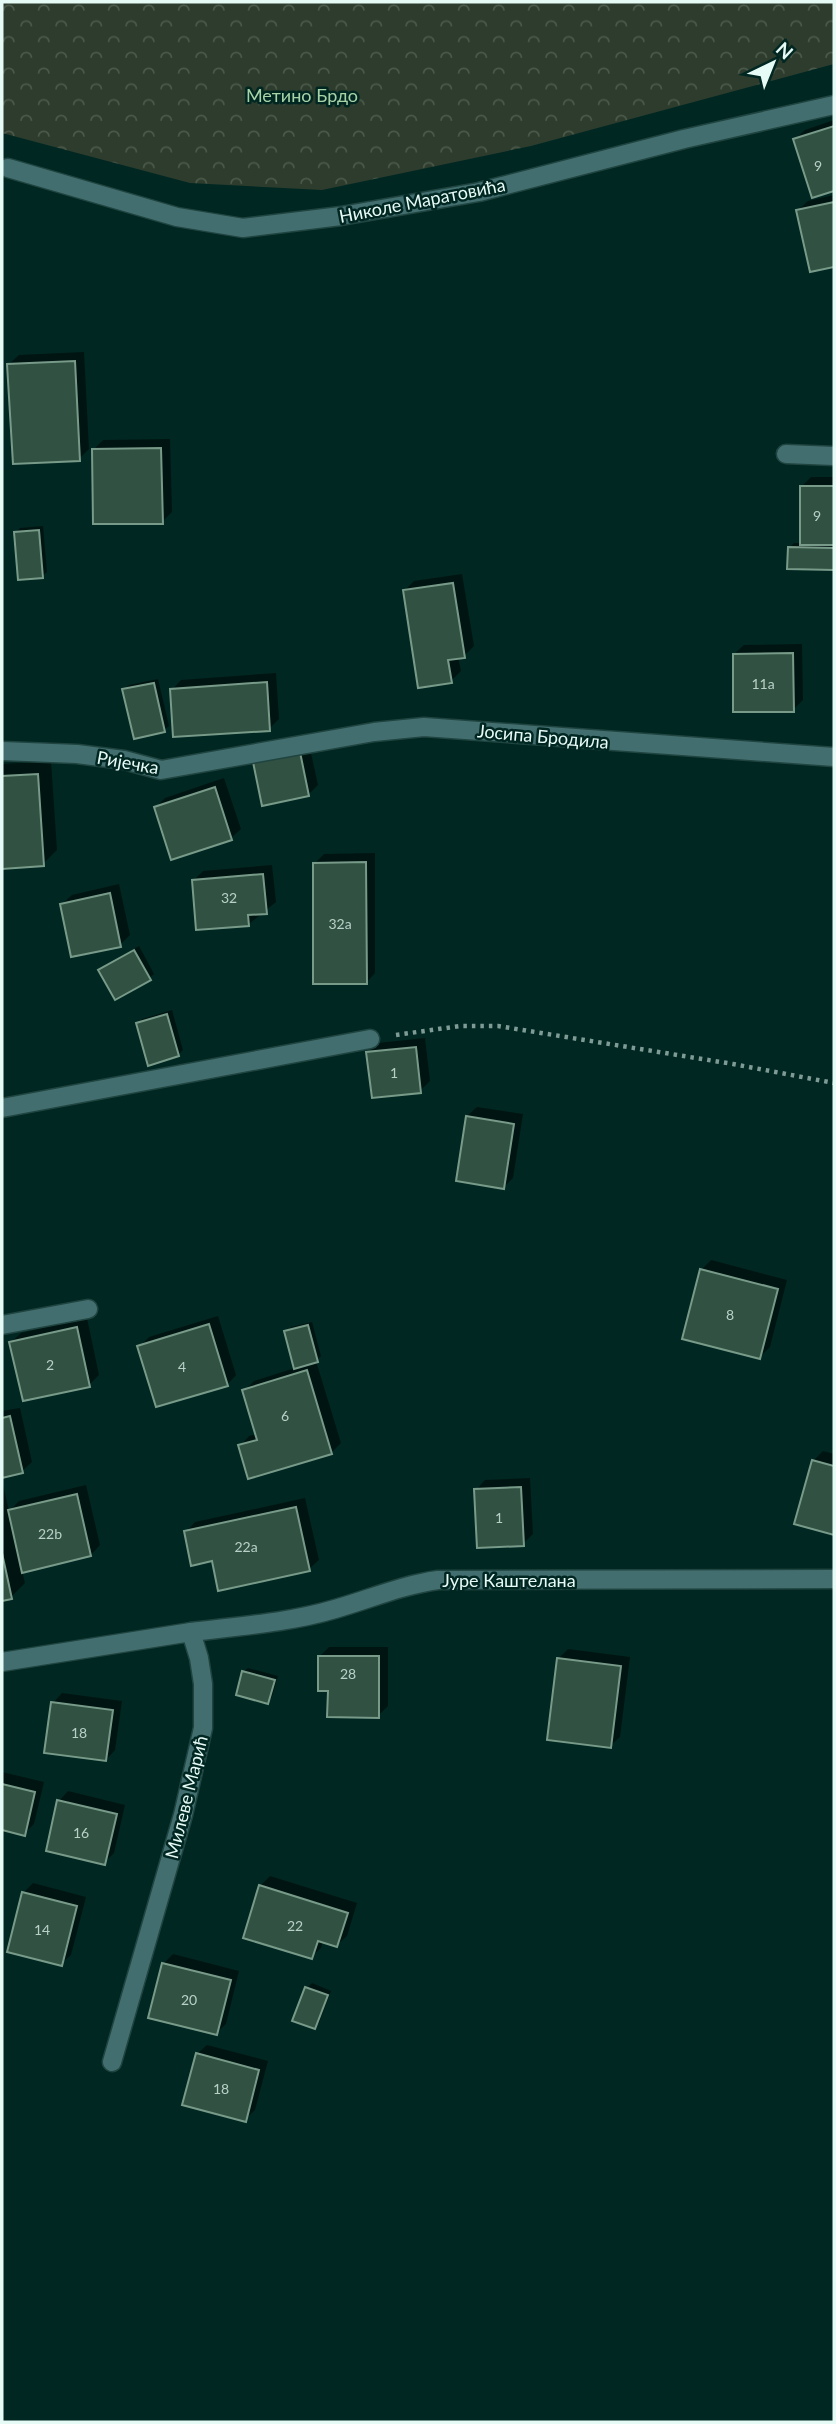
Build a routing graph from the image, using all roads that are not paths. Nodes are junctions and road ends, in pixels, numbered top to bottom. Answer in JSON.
{"nodes":[{"id":1,"x":834,"y":105,"type":"edge"},
{"id":2,"x":8,"y":168,"type":"dead end"},
{"id":3,"x":786,"y":454,"type":"dead end"},
{"id":4,"x":834,"y":456,"type":"edge"},
{"id":5,"x":2,"y":751,"type":"edge"},
{"id":6,"x":253,"y":754,"type":"joint"},
{"id":7,"x":834,"y":757,"type":"edge"},
{"id":8,"x":370,"y":1039,"type":"road end"},
{"id":9,"x":2,"y":1108,"type":"edge"},
{"id":10,"x":88,"y":1309,"type":"dead end"},
{"id":11,"x":2,"y":1325,"type":"edge"},
{"id":12,"x":834,"y":1579,"type":"edge"},
{"id":13,"x":191,"y":1632,"type":"junction"},
{"id":14,"x":2,"y":1662,"type":"edge"},
{"id":15,"x":112,"y":2062,"type":"dead end"}],
"edges":[{"from":1,"to":2,"type":"street","name":"Николе Маратовића"},
{"from":3,"to":4,"type":"street"},
{"from":5,"to":6,"type":"street","name":"Ријечка"},
{"from":6,"to":7,"type":"street","name":"Јосипа Бродила"},
{"from":8,"to":9,"type":"street"},
{"from":10,"to":11,"type":"street"},
{"from":12,"to":13,"type":"street","name":"Јуре Каштелана"},
{"from":13,"to":14,"type":"street"},
{"from":13,"to":15,"type":"street","name":"Милеве Марић"}]}
